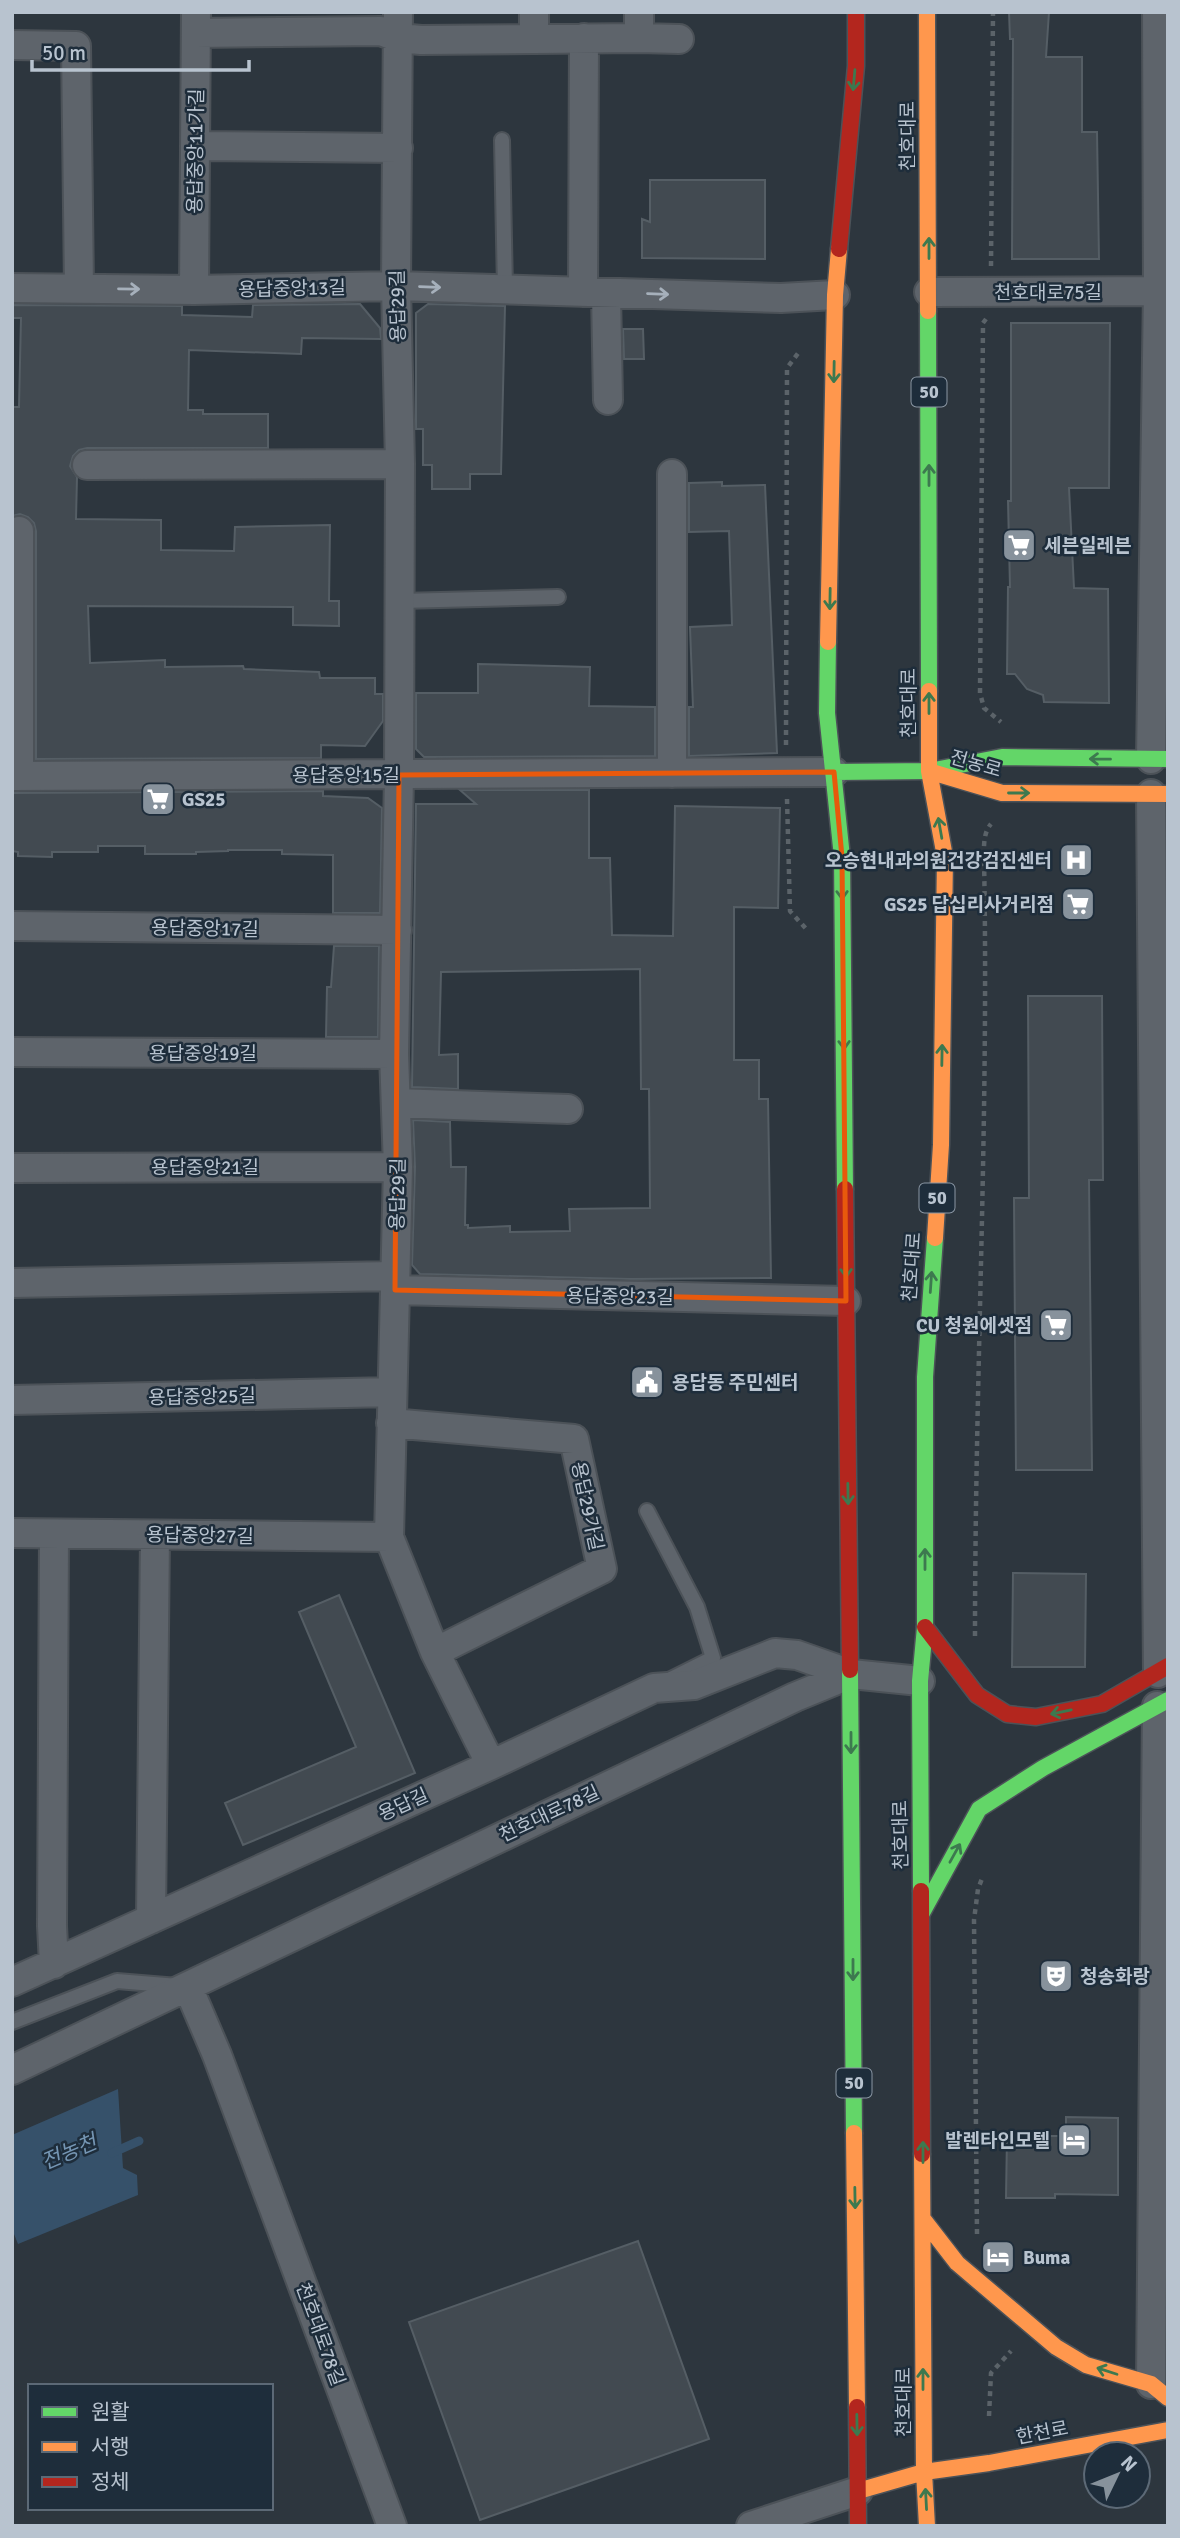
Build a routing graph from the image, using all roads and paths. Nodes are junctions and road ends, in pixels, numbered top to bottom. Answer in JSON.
{"nodes":[{"id":1,"x":856,"y":12,"type":"edge"},
{"id":2,"x":927,"y":12,"type":"edge"},
{"id":3,"x":993,"y":12,"type":"edge"},
{"id":4,"x":1157,"y":12,"type":"edge"},
{"id":5,"x":196,"y":23,"type":"edge"},
{"id":6,"x":399,"y":25,"type":"edge"},
{"id":7,"x":639,"y":25,"type":"edge"},
{"id":8,"x":534,"y":26,"type":"edge"},
{"id":9,"x":584,"y":38,"type":"junction"},
{"id":10,"x":678,"y":39,"type":"dead end"},
{"id":11,"x":12,"y":45,"type":"edge"},
{"id":12,"x":502,"y":140,"type":"dead end"},
{"id":13,"x":195,"y":146,"type":"junction"},
{"id":14,"x":398,"y":148,"type":"junction"},
{"id":15,"x":991,"y":271,"type":"dead end"},
{"id":16,"x":396,"y":286,"type":"junction"},
{"id":17,"x":12,"y":288,"type":"edge"},
{"id":18,"x":79,"y":288,"type":"junction"},
{"id":19,"x":505,"y":289,"type":"junction"},
{"id":20,"x":194,"y":290,"type":"junction"},
{"id":21,"x":1163,"y":291,"type":"edge"},
{"id":22,"x":595,"y":292,"type":"junction"},
{"id":23,"x":929,"y":292,"type":"junction"},
{"id":24,"x":835,"y":295,"type":"junction"},
{"id":25,"x":993,"y":315,"type":"dead end"},
{"id":26,"x":787,"y":368,"type":"dead end"},
{"id":27,"x":608,"y":400,"type":"dead end"},
{"id":28,"x":400,"y":464,"type":"junction"},
{"id":29,"x":87,"y":465,"type":"dead end"},
{"id":30,"x":672,"y":474,"type":"dead end"},
{"id":31,"x":19,"y":531,"type":"dead end"},
{"id":32,"x":558,"y":597,"type":"dead end"},
{"id":33,"x":400,"y":601,"type":"junction"},
{"id":34,"x":1001,"y":722,"type":"dead end"},
{"id":35,"x":1159,"y":759,"type":"edge"},
{"id":36,"x":929,"y":771,"type":"junction"},
{"id":37,"x":786,"y":772,"type":"junction"},
{"id":38,"x":834,"y":772,"type":"junction"},
{"id":39,"x":672,"y":773,"type":"junction"},
{"id":40,"x":399,"y":775,"type":"junction"},
{"id":41,"x":15,"y":776,"type":"edge"},
{"id":42,"x":1159,"y":794,"type":"edge"},
{"id":43,"x":994,"y":821,"type":"dead end"},
{"id":44,"x":790,"y":911,"type":"dead end"},
{"id":45,"x":12,"y":926,"type":"edge"},
{"id":46,"x":397,"y":930,"type":"junction"},
{"id":47,"x":12,"y":1052,"type":"edge"},
{"id":48,"x":394,"y":1054,"type":"junction"},
{"id":49,"x":396,"y":1103,"type":"junction"},
{"id":50,"x":568,"y":1109,"type":"dead end"},
{"id":51,"x":398,"y":1167,"type":"junction"},
{"id":52,"x":12,"y":1168,"type":"edge"},
{"id":53,"x":12,"y":1283,"type":"edge"},
{"id":54,"x":395,"y":1283,"type":"junction"},
{"id":55,"x":846,"y":1301,"type":"junction"},
{"id":56,"x":392,"y":1392,"type":"junction"},
{"id":57,"x":12,"y":1400,"type":"edge"},
{"id":58,"x":391,"y":1423,"type":"junction"},
{"id":59,"x":647,"y":1511,"type":"dead end"},
{"id":60,"x":12,"y":1533,"type":"edge"},
{"id":61,"x":54,"y":1534,"type":"junction"},
{"id":62,"x":155,"y":1535,"type":"junction"},
{"id":63,"x":389,"y":1537,"type":"junction"},
{"id":64,"x":925,"y":1627,"type":"junction"},
{"id":65,"x":977,"y":1646,"type":"dead end"},
{"id":66,"x":435,"y":1652,"type":"junction"},
{"id":67,"x":1163,"y":1670,"type":"edge"},
{"id":68,"x":851,"y":1674,"type":"junction"},
{"id":69,"x":920,"y":1681,"type":"junction"},
{"id":70,"x":654,"y":1688,"type":"junction"},
{"id":71,"x":1102,"y":1703,"type":"junction"},
{"id":72,"x":1163,"y":1703,"type":"edge"},
{"id":73,"x":1114,"y":1730,"type":"junction"},
{"id":74,"x":491,"y":1765,"type":"junction"},
{"id":75,"x":988,"y":1864,"type":"dead end"},
{"id":76,"x":922,"y":1913,"type":"junction"},
{"id":77,"x":151,"y":1919,"type":"junction"},
{"id":78,"x":54,"y":1964,"type":"junction"},
{"id":79,"x":12,"y":1982,"type":"edge"},
{"id":80,"x":188,"y":1987,"type":"junction"},
{"id":81,"x":12,"y":2022,"type":"edge"},
{"id":82,"x":12,"y":2070,"type":"edge"},
{"id":83,"x":923,"y":2219,"type":"junction"},
{"id":84,"x":977,"y":2242,"type":"dead end"},
{"id":85,"x":1014,"y":2348,"type":"dead end"},
{"id":86,"x":1160,"y":2391,"type":"edge"},
{"id":87,"x":989,"y":2416,"type":"dead end"},
{"id":88,"x":1168,"y":2430,"type":"edge"},
{"id":89,"x":924,"y":2472,"type":"junction"},
{"id":90,"x":858,"y":2491,"type":"junction"},
{"id":91,"x":392,"y":2526,"type":"edge"},
{"id":92,"x":751,"y":2526,"type":"edge"},
{"id":93,"x":858,"y":2526,"type":"edge"},
{"id":94,"x":927,"y":2526,"type":"edge"}],
"edges":[{"from":1,"to":24,"type":"main road","number":"50","one_way":true},
{"from":23,"to":2,"type":"main road","name":"천호대로","number":"50","one_way":true},
{"from":3,"to":15,"type":"path"},
{"from":4,"to":21,"type":"street"},
{"from":5,"to":6,"type":"street"},
{"from":5,"to":13,"type":"street","name":"용답중앙11가길"},
{"from":6,"to":8,"type":"street"},
{"from":6,"to":14,"type":"street","name":"용답29길"},
{"from":7,"to":9,"type":"street"},
{"from":7,"to":10,"type":"street"},
{"from":8,"to":9,"type":"street"},
{"from":9,"to":22,"type":"street"},
{"from":11,"to":18,"type":"street"},
{"from":12,"to":19,"type":"lane"},
{"from":13,"to":14,"type":"street"},
{"from":13,"to":20,"type":"street","name":"용답중앙11가길"},
{"from":14,"to":16,"type":"street","name":"용답29길"},
{"from":16,"to":19,"type":"street","name":"용답중앙13길","one_way":true},
{"from":16,"to":20,"type":"street","name":"용답중앙13길"},
{"from":16,"to":28,"type":"street","name":"용답29길"},
{"from":17,"to":18,"type":"street","name":"용답중앙13길"},
{"from":18,"to":20,"type":"street","name":"용답중앙13길","one_way":true},
{"from":19,"to":22,"type":"street","name":"용답중앙13길"},
{"from":21,"to":23,"type":"street","name":"천호대로75길"},
{"from":21,"to":35,"type":"street"},
{"from":22,"to":24,"type":"street","name":"용답중앙13길","one_way":true},
{"from":22,"to":27,"type":"street"},
{"from":36,"to":23,"type":"main road","name":"천호대로","number":"50","one_way":true},
{"from":24,"to":38,"type":"main road","number":"50","one_way":true},
{"from":25,"to":34,"type":"path"},
{"from":26,"to":37,"type":"path"},
{"from":28,"to":29,"type":"street"},
{"from":28,"to":33,"type":"street","name":"용답29길"},
{"from":30,"to":39,"type":"street"},
{"from":31,"to":41,"type":"street","name":"용답중앙15길"},
{"from":32,"to":33,"type":"lane"},
{"from":33,"to":40,"type":"street","name":"용답29길"},
{"from":35,"to":36,"type":"main road","name":"전농로","one_way":true},
{"from":36,"to":38,"type":"main road","name":"용답중앙15길"},
{"from":36,"to":42,"type":"main road","name":"전농로","one_way":true},
{"from":64,"to":36,"type":"main road","name":"천호대로","number":"50","one_way":true},
{"from":37,"to":38,"type":"street","name":"용답중앙15길"},
{"from":37,"to":39,"type":"street","name":"용답중앙15길"},
{"from":37,"to":44,"type":"path"},
{"from":38,"to":55,"type":"main road","number":"50","one_way":true},
{"from":39,"to":40,"type":"street","name":"용답중앙15길"},
{"from":40,"to":41,"type":"street","name":"용답중앙15길"},
{"from":40,"to":46,"type":"street","name":"용답29길"},
{"from":42,"to":67,"type":"street"},
{"from":43,"to":65,"type":"path"},
{"from":45,"to":46,"type":"street","name":"용답중앙17길"},
{"from":46,"to":48,"type":"street","name":"용답29길"},
{"from":47,"to":48,"type":"street","name":"용답중앙19길"},
{"from":48,"to":49,"type":"street","name":"용답29길"},
{"from":49,"to":50,"type":"street"},
{"from":49,"to":51,"type":"street","name":"용답29길"},
{"from":51,"to":52,"type":"street","name":"용답중앙21길"},
{"from":51,"to":54,"type":"street","name":"용답29길"},
{"from":53,"to":54,"type":"street","name":"용답중앙23길"},
{"from":54,"to":55,"type":"street","name":"용답중앙23길"},
{"from":54,"to":56,"type":"street","name":"용답29길"},
{"from":55,"to":68,"type":"main road","number":"50","one_way":true},
{"from":56,"to":57,"type":"street","name":"용답중앙25길"},
{"from":56,"to":58,"type":"street","name":"용답29길"},
{"from":58,"to":63,"type":"street","name":"용답29길"},
{"from":58,"to":66,"type":"street","name":"용답29가길"},
{"from":59,"to":70,"type":"lane"},
{"from":60,"to":61,"type":"street","name":"용답중앙27길"},
{"from":61,"to":62,"type":"street","name":"용답중앙27길"},
{"from":61,"to":78,"type":"street"},
{"from":62,"to":63,"type":"street","name":"용답중앙27길"},
{"from":62,"to":77,"type":"street"},
{"from":63,"to":66,"type":"street","name":"용답29길"},
{"from":64,"to":69,"type":"main road","name":"천호대로","number":"50"},
{"from":71,"to":64,"type":"main road","one_way":true},
{"from":66,"to":74,"type":"street","name":"용답29길"},
{"from":67,"to":71,"type":"main road"},
{"from":68,"to":69,"type":"street","name":"천호대로78길"},
{"from":68,"to":70,"type":"street"},
{"from":68,"to":80,"type":"street","name":"천호대로78길"},
{"from":68,"to":90,"type":"main road","number":"50","one_way":true},
{"from":69,"to":76,"type":"main road","name":"천호대로","number":"50"},
{"from":70,"to":74,"type":"street","name":"용답길"},
{"from":71,"to":73,"type":"main road"},
{"from":72,"to":73,"type":"main road"},
{"from":72,"to":86,"type":"street"},
{"from":76,"to":73,"type":"main road","one_way":true},
{"from":74,"to":77,"type":"street","name":"용답길"},
{"from":75,"to":84,"type":"path"},
{"from":83,"to":76,"type":"main road","name":"천호대로","number":"50","one_way":true},
{"from":77,"to":78,"type":"street","name":"용답길"},
{"from":78,"to":79,"type":"street","name":"용답길"},
{"from":80,"to":81,"type":"lane"},
{"from":80,"to":82,"type":"street","name":"천호대로78길"},
{"from":80,"to":91,"type":"street","name":"천호대로78길"},
{"from":86,"to":83,"type":"main road","one_way":true},
{"from":89,"to":83,"type":"main road","name":"천호대로","number":"50","one_way":true},
{"from":85,"to":87,"type":"path"},
{"from":88,"to":89,"type":"main road","name":"한천로"},
{"from":89,"to":90,"type":"main road"},
{"from":94,"to":89,"type":"main road","name":"천호대로","number":"50","one_way":true},
{"from":90,"to":92,"type":"street"},
{"from":90,"to":93,"type":"main road","number":"50"}]}
